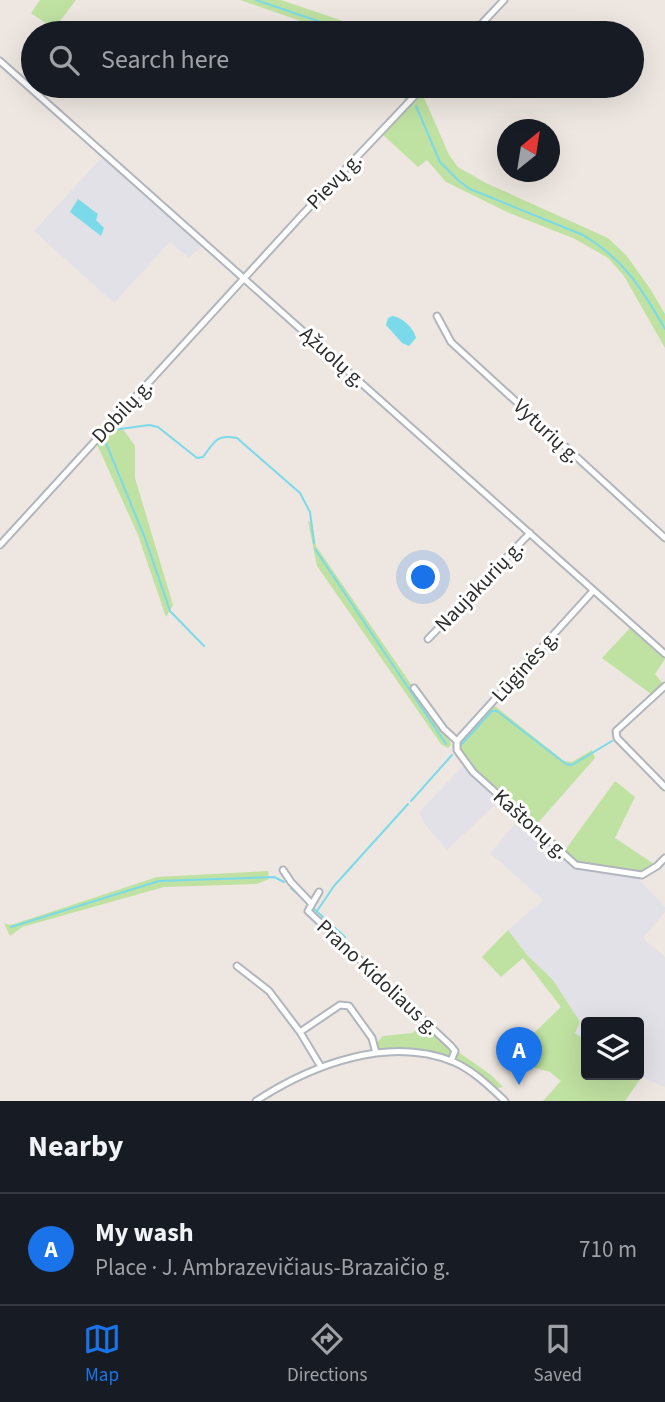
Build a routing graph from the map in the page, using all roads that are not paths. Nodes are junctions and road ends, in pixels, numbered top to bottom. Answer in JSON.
{"nodes":[{"id":1,"x":504,"y":0,"type":"edge"},
{"id":2,"x":484,"y":21,"type":"edge"},
{"id":3,"x":0,"y":61,"type":"edge"},
{"id":4,"x":21,"y":80,"type":"edge"},
{"id":5,"x":42,"y":98,"type":"edge"},
{"id":6,"x":413,"y":98,"type":"edge"},
{"id":7,"x":245,"y":278,"type":"junction"},
{"id":8,"x":437,"y":316,"type":"dead end"},
{"id":9,"x":530,"y":533,"type":"junction"},
{"id":10,"x":665,"y":538,"type":"edge"},
{"id":11,"x":0,"y":545,"type":"edge"},
{"id":12,"x":593,"y":591,"type":"junction"},
{"id":13,"x":428,"y":639,"type":"dead end"},
{"id":14,"x":665,"y":654,"type":"edge"},
{"id":15,"x":665,"y":686,"type":"edge"},
{"id":16,"x":414,"y":688,"type":"dead end"},
{"id":17,"x":457,"y":741,"type":"junction"},
{"id":18,"x":665,"y":787,"type":"edge"},
{"id":19,"x":665,"y":858,"type":"edge"},
{"id":20,"x":283,"y":870,"type":"dead end"},
{"id":21,"x":319,"y":892,"type":"dead end"},
{"id":22,"x":311,"y":903,"type":"junction"},
{"id":23,"x":237,"y":966,"type":"dead end"},
{"id":24,"x":300,"y":1032,"type":"junction"},
{"id":25,"x":376,"y":1053,"type":"junction"},
{"id":26,"x":451,"y":1061,"type":"junction"},
{"id":27,"x":321,"y":1067,"type":"junction"},
{"id":28,"x":256,"y":1101,"type":"edge"},
{"id":29,"x":505,"y":1101,"type":"edge"}],
"edges":[{"from":1,"to":2,"type":"street"},
{"from":3,"to":4,"type":"street","name":"Ąžuolų g."},
{"from":5,"to":7,"type":"street","name":"Ąžuolų g."},
{"from":6,"to":7,"type":"street","name":"Pievų g."},
{"from":7,"to":9,"type":"street","name":"Ąžuolų g."},
{"from":7,"to":11,"type":"street","name":"Dobilų g."},
{"from":8,"to":10,"type":"street","name":"Vyturių g."},
{"from":9,"to":12,"type":"street","name":"Ąžuolų g."},
{"from":9,"to":13,"type":"street","name":"Naujakurių g."},
{"from":12,"to":14,"type":"street","name":"Ąžuolų g."},
{"from":12,"to":17,"type":"street","name":"Lūginės g."},
{"from":15,"to":18,"type":"street"},
{"from":16,"to":17,"type":"street","name":"Kaštonų g."},
{"from":17,"to":19,"type":"street","name":"Kaštonų g."},
{"from":20,"to":22,"type":"street"},
{"from":21,"to":22,"type":"street","name":"Prano Kidoliaus g."},
{"from":22,"to":26,"type":"street","name":"Prano Kidoliaus g."},
{"from":23,"to":24,"type":"street"},
{"from":24,"to":25,"type":"street"},
{"from":24,"to":27,"type":"street"},
{"from":25,"to":26,"type":"street"},
{"from":25,"to":27,"type":"street"},
{"from":26,"to":29,"type":"street"},
{"from":27,"to":28,"type":"street"}]}
